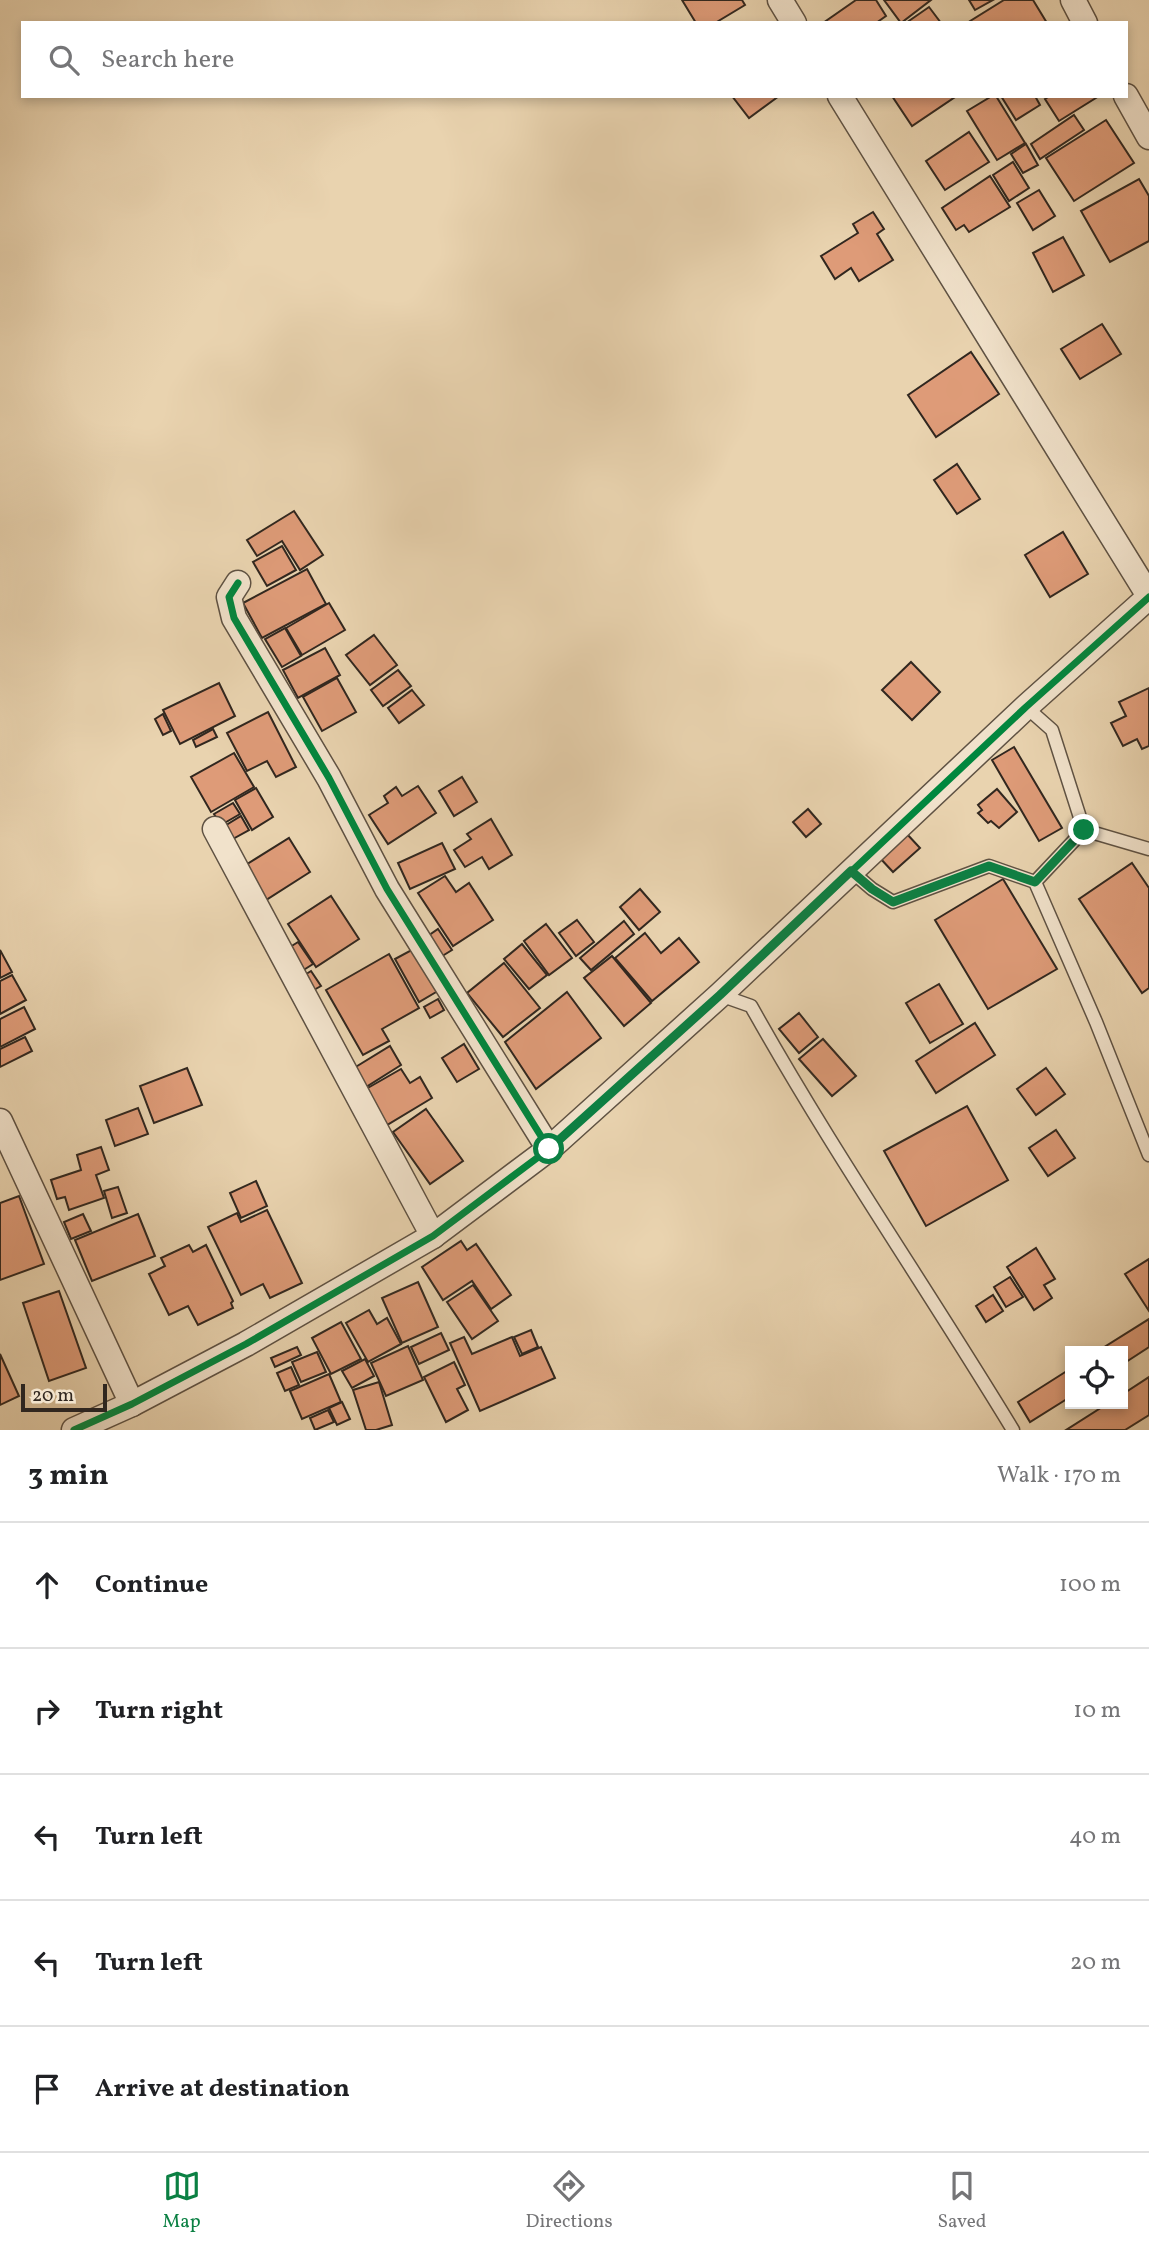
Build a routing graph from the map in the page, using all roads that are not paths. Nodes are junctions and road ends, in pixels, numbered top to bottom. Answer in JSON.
{"nodes":[{"id":1,"x":780,"y":0,"type":"edge"},
{"id":2,"x":1073,"y":0,"type":"edge"},
{"id":3,"x":793,"y":21,"type":"edge"},
{"id":4,"x":1084,"y":21,"type":"edge"},
{"id":5,"x":841,"y":98,"type":"edge"},
{"id":6,"x":1127,"y":98,"type":"edge"},
{"id":7,"x":1149,"y":137,"type":"edge"},
{"id":8,"x":238,"y":583,"type":"dead end"},
{"id":9,"x":1149,"y":597,"type":"edge"},
{"id":10,"x":1026,"y":707,"type":"junction"},
{"id":11,"x":215,"y":829,"type":"dead end"},
{"id":12,"x":1084,"y":830,"type":"junction"},
{"id":13,"x":1149,"y":849,"type":"edge"},
{"id":14,"x":851,"y":871,"type":"junction"},
{"id":15,"x":1035,"y":882,"type":"junction"},
{"id":16,"x":720,"y":995,"type":"junction"},
{"id":17,"x":0,"y":1121,"type":"edge"},
{"id":18,"x":549,"y":1149,"type":"junction"},
{"id":19,"x":1149,"y":1156,"type":"edge"},
{"id":20,"x":433,"y":1236,"type":"junction"},
{"id":21,"x":132,"y":1404,"type":"junction"},
{"id":22,"x":74,"y":1430,"type":"edge"},
{"id":23,"x":1013,"y":1430,"type":"edge"}],
"edges":[{"from":1,"to":3,"type":"street"},
{"from":2,"to":4,"type":"street"},
{"from":5,"to":9,"type":"street"},
{"from":6,"to":7,"type":"street"},
{"from":8,"to":18,"type":"street"},
{"from":9,"to":10,"type":"street"},
{"from":10,"to":12,"type":"lane"},
{"from":10,"to":14,"type":"street"},
{"from":11,"to":20,"type":"street"},
{"from":12,"to":13,"type":"lane"},
{"from":12,"to":15,"type":"lane"},
{"from":14,"to":15,"type":"lane"},
{"from":14,"to":16,"type":"street"},
{"from":15,"to":19,"type":"lane"},
{"from":16,"to":18,"type":"street"},
{"from":16,"to":23,"type":"lane"},
{"from":17,"to":21,"type":"street"},
{"from":18,"to":20,"type":"street"},
{"from":20,"to":21,"type":"street"},
{"from":21,"to":22,"type":"street"}]}
